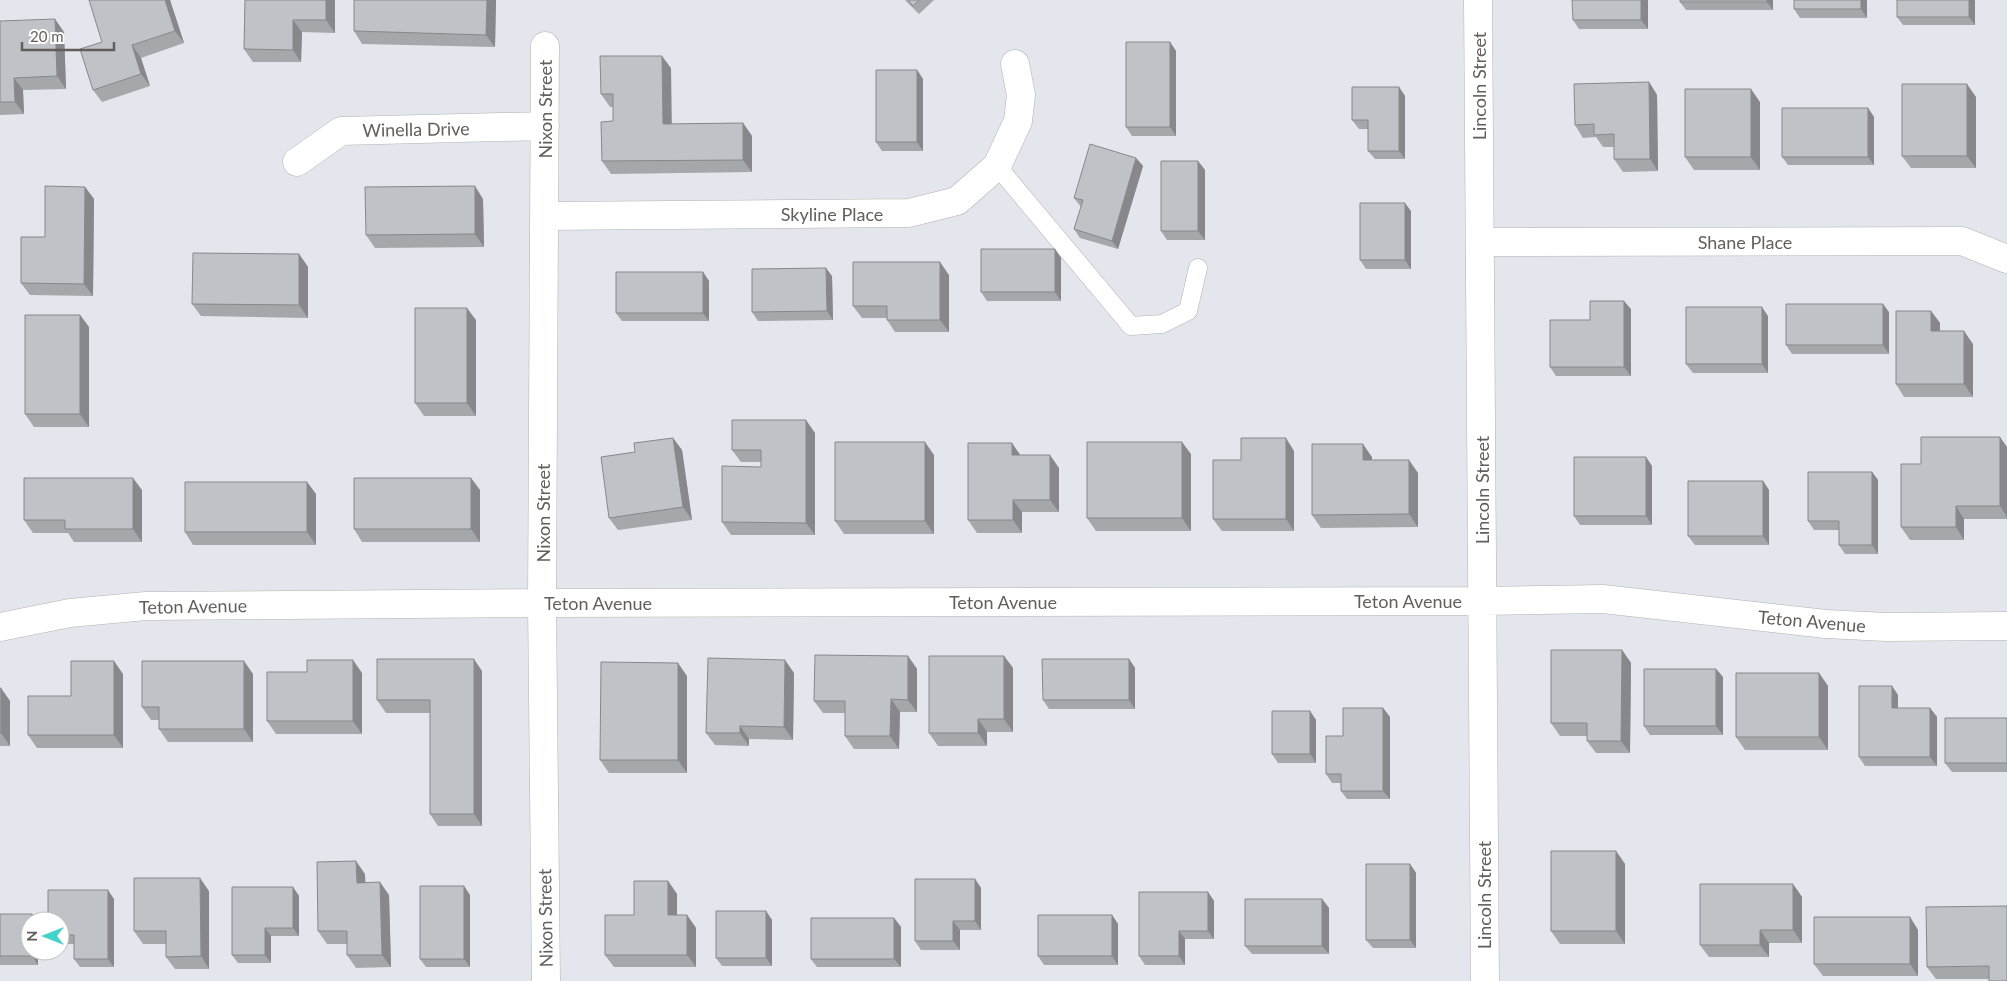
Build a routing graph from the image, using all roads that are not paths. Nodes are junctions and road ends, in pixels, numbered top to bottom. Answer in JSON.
{"nodes":[{"id":1,"x":1478,"y":0,"type":"edge"},
{"id":2,"x":545,"y":46,"type":"dead end"},
{"id":3,"x":1015,"y":64,"type":"dead end"},
{"id":4,"x":546,"y":126,"type":"junction"},
{"id":5,"x":297,"y":162,"type":"dead end"},
{"id":6,"x":997,"y":166,"type":"junction"},
{"id":7,"x":544,"y":216,"type":"junction"},
{"id":8,"x":1480,"y":242,"type":"junction"},
{"id":9,"x":2007,"y":259,"type":"edge"},
{"id":10,"x":1198,"y":268,"type":"dead end"},
{"id":11,"x":1483,"y":601,"type":"junction"},
{"id":12,"x":542,"y":603,"type":"junction"},
{"id":13,"x":2007,"y":626,"type":"edge"},
{"id":14,"x":0,"y":627,"type":"edge"},
{"id":15,"x":546,"y":981,"type":"edge"},
{"id":16,"x":1484,"y":981,"type":"edge"}],
"edges":[{"from":1,"to":8,"type":"street","name":"Lincoln Street"},
{"from":2,"to":4,"type":"street","name":"Nixon Street"},
{"from":3,"to":6,"type":"street","name":"Skyline Place"},
{"from":4,"to":5,"type":"street","name":"Winella Drive"},
{"from":4,"to":7,"type":"street","name":"Nixon Street"},
{"from":6,"to":7,"type":"street","name":"Skyline Place"},
{"from":6,"to":10,"type":"lane"},
{"from":7,"to":12,"type":"street","name":"Nixon Street"},
{"from":8,"to":9,"type":"street","name":"Shane Place"},
{"from":8,"to":11,"type":"street","name":"Lincoln Street"},
{"from":11,"to":12,"type":"street","name":"Teton Avenue"},
{"from":11,"to":13,"type":"street","name":"Teton Avenue"},
{"from":11,"to":16,"type":"street","name":"Lincoln Street"},
{"from":12,"to":14,"type":"street","name":"Teton Avenue"},
{"from":12,"to":15,"type":"street","name":"Nixon Street"}]}
